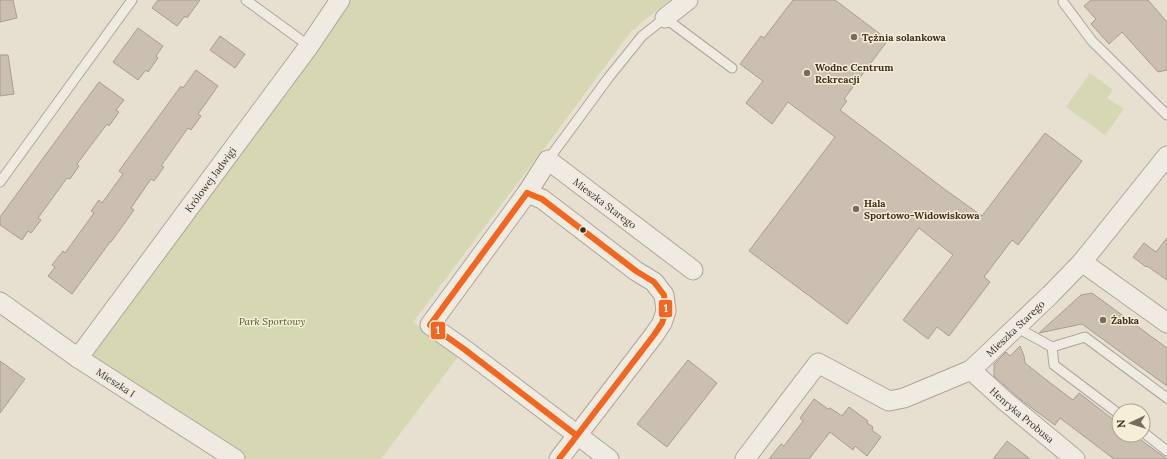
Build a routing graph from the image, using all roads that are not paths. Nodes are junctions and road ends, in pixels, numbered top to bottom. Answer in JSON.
{"nodes":[{"id":1,"x":132,"y":0,"type":"edge"},
{"id":2,"x":246,"y":0,"type":"edge"},
{"id":3,"x":340,"y":0,"type":"edge"},
{"id":4,"x":688,"y":0,"type":"edge"},
{"id":5,"x":1062,"y":2,"type":"dead end"},
{"id":6,"x":665,"y":18,"type":"junction"},
{"id":7,"x":308,"y":46,"type":"junction"},
{"id":8,"x":732,"y":68,"type":"dead end"},
{"id":9,"x":1167,"y":115,"type":"edge"},
{"id":10,"x":1167,"y":156,"type":"edge"},
{"id":11,"x":548,"y":160,"type":"junction"},
{"id":12,"x":0,"y":182,"type":"edge"},
{"id":13,"x":527,"y":193,"type":"junction"},
{"id":14,"x":1082,"y":262,"type":"junction"},
{"id":15,"x":693,"y":270,"type":"dead end"},
{"id":16,"x":0,"y":302,"type":"edge"},
{"id":17,"x":1167,"y":323,"type":"edge"},
{"id":18,"x":1016,"y":327,"type":"junction"},
{"id":19,"x":1052,"y":347,"type":"junction"},
{"id":20,"x":78,"y":358,"type":"junction"},
{"id":21,"x":970,"y":370,"type":"junction"},
{"id":22,"x":1167,"y":398,"type":"edge"},
{"id":23,"x":1111,"y":408,"type":"edge"},
{"id":24,"x":576,"y":435,"type":"junction"},
{"id":25,"x":1151,"y":438,"type":"edge"},
{"id":26,"x":1167,"y":450,"type":"edge"},
{"id":27,"x":235,"y":459,"type":"edge"},
{"id":28,"x":559,"y":459,"type":"edge"},
{"id":29,"x":609,"y":459,"type":"edge"},
{"id":30,"x":745,"y":459,"type":"edge"},
{"id":31,"x":1075,"y":459,"type":"edge"}],
"edges":[{"from":1,"to":12,"type":"lane"},
{"from":2,"to":7,"type":"lane"},
{"from":3,"to":7,"type":"street","name":"Królowej Jadwigi"},
{"from":4,"to":6,"type":"street"},
{"from":5,"to":9,"type":"lane"},
{"from":6,"to":8,"type":"lane"},
{"from":6,"to":11,"type":"lane"},
{"from":7,"to":20,"type":"street","name":"Królowej Jadwigi"},
{"from":10,"to":14,"type":"street","name":"Mieszka Starego"},
{"from":11,"to":13,"type":"street"},
{"from":11,"to":15,"type":"street","name":"Mieszka Starego"},
{"from":13,"to":24,"type":"street"},
{"from":13,"to":24,"type":"street"},
{"from":14,"to":17,"type":"street"},
{"from":14,"to":18,"type":"street","name":"Mieszka Starego"},
{"from":16,"to":20,"type":"street","name":"Mieszka I"},
{"from":18,"to":19,"type":"lane"},
{"from":18,"to":21,"type":"street","name":"Mieszka Starego"},
{"from":19,"to":22,"type":"lane"},
{"from":19,"to":23,"type":"lane"},
{"from":20,"to":27,"type":"street","name":"Mieszka I"},
{"from":21,"to":30,"type":"street","name":"Mieszka Starego"},
{"from":21,"to":31,"type":"street","name":"Henryka Probusa"},
{"from":24,"to":28,"type":"street"},
{"from":24,"to":29,"type":"street"},
{"from":25,"to":26,"type":"lane"}]}
